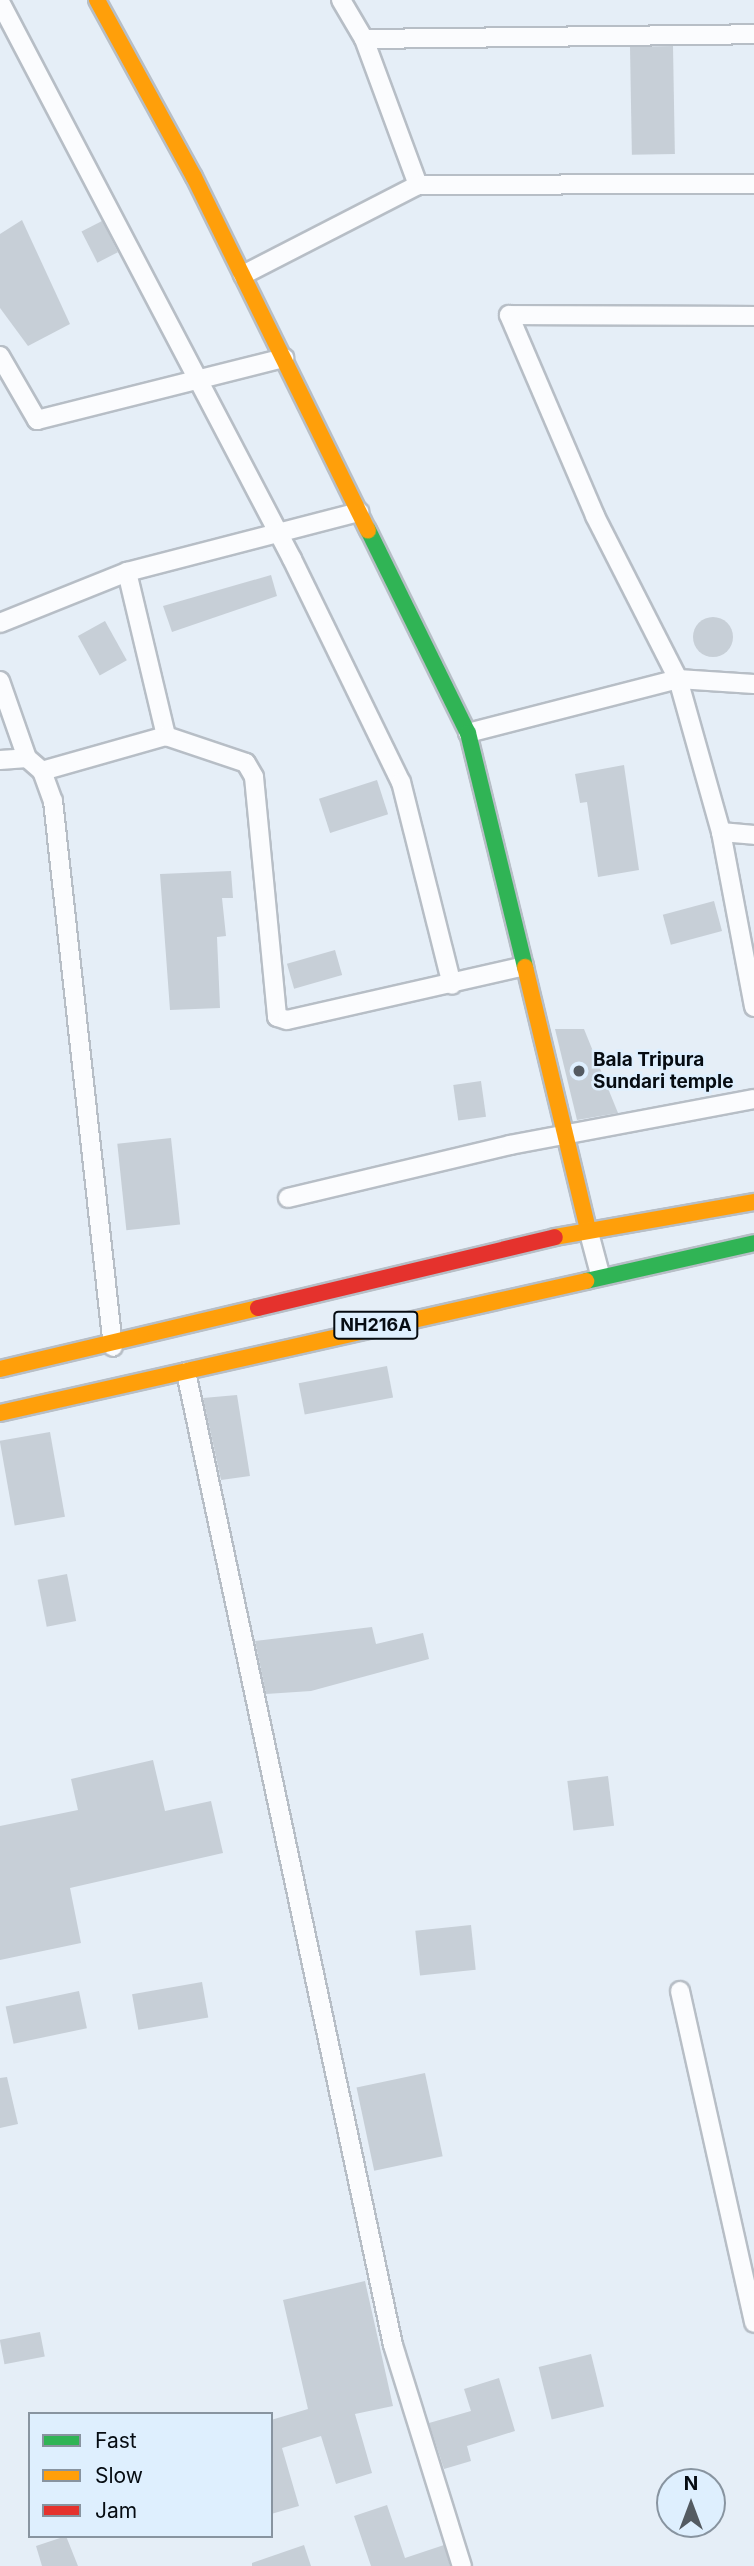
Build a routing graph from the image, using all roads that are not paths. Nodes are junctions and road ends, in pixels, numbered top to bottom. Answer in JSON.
{"nodes":[{"id":1,"x":97,"y":0,"type":"edge"},
{"id":2,"x":341,"y":0,"type":"edge"},
{"id":3,"x":1,"y":5,"type":"edge"},
{"id":4,"x":754,"y":34,"type":"edge"},
{"id":5,"x":364,"y":40,"type":"junction"},
{"id":6,"x":754,"y":184,"type":"edge"},
{"id":7,"x":418,"y":185,"type":"junction"},
{"id":8,"x":243,"y":275,"type":"junction"},
{"id":9,"x":754,"y":316,"type":"edge"},
{"id":10,"x":0,"y":356,"type":"edge"},
{"id":11,"x":284,"y":358,"type":"junction"},
{"id":12,"x":199,"y":379,"type":"junction"},
{"id":13,"x":359,"y":512,"type":"junction"},
{"id":14,"x":278,"y":533,"type":"junction"},
{"id":15,"x":127,"y":572,"type":"junction"},
{"id":16,"x":0,"y":623,"type":"edge"},
{"id":17,"x":678,"y":679,"type":"junction"},
{"id":18,"x":0,"y":681,"type":"edge"},
{"id":19,"x":754,"y":684,"type":"edge"},
{"id":20,"x":468,"y":733,"type":"junction"},
{"id":21,"x":166,"y":736,"type":"junction"},
{"id":22,"x":27,"y":758,"type":"junction"},
{"id":23,"x":0,"y":760,"type":"edge"},
{"id":24,"x":42,"y":771,"type":"junction"},
{"id":25,"x":721,"y":832,"type":"junction"},
{"id":26,"x":754,"y":835,"type":"edge"},
{"id":27,"x":524,"y":966,"type":"junction"},
{"id":28,"x":452,"y":985,"type":"junction"},
{"id":29,"x":754,"y":1007,"type":"edge"},
{"id":30,"x":754,"y":1099,"type":"edge"},
{"id":31,"x":566,"y":1135,"type":"junction"},
{"id":32,"x":288,"y":1198,"type":"dead end"},
{"id":33,"x":754,"y":1202,"type":"edge"},
{"id":34,"x":588,"y":1229,"type":"junction"},
{"id":35,"x":754,"y":1243,"type":"edge"},
{"id":36,"x":600,"y":1275,"type":"junction"},
{"id":37,"x":113,"y":1346,"type":"junction"},
{"id":38,"x":0,"y":1369,"type":"edge"},
{"id":39,"x":186,"y":1372,"type":"junction"},
{"id":40,"x":0,"y":1413,"type":"edge"},
{"id":41,"x":680,"y":1991,"type":"dead end"},
{"id":42,"x":754,"y":2323,"type":"edge"},
{"id":43,"x":462,"y":2566,"type":"edge"}],
"edges":[{"from":1,"to":8,"type":"main road"},
{"from":2,"to":5,"type":"street"},
{"from":3,"to":12,"type":"street"},
{"from":4,"to":5,"type":"street"},
{"from":5,"to":7,"type":"street"},
{"from":6,"to":7,"type":"street"},
{"from":7,"to":8,"type":"street"},
{"from":8,"to":11,"type":"main road"},
{"from":9,"to":17,"type":"street"},
{"from":10,"to":12,"type":"street"},
{"from":11,"to":12,"type":"street"},
{"from":11,"to":13,"type":"main road"},
{"from":12,"to":14,"type":"street"},
{"from":13,"to":14,"type":"street"},
{"from":13,"to":20,"type":"main road"},
{"from":14,"to":15,"type":"street"},
{"from":14,"to":28,"type":"street"},
{"from":15,"to":16,"type":"street"},
{"from":15,"to":21,"type":"street"},
{"from":17,"to":19,"type":"street"},
{"from":17,"to":20,"type":"street"},
{"from":17,"to":25,"type":"street"},
{"from":18,"to":22,"type":"street"},
{"from":20,"to":27,"type":"main road"},
{"from":21,"to":24,"type":"street"},
{"from":21,"to":28,"type":"street"},
{"from":22,"to":23,"type":"street"},
{"from":22,"to":24,"type":"street"},
{"from":24,"to":37,"type":"street"},
{"from":25,"to":26,"type":"street"},
{"from":25,"to":29,"type":"street"},
{"from":27,"to":28,"type":"street"},
{"from":27,"to":31,"type":"main road"},
{"from":30,"to":31,"type":"street"},
{"from":31,"to":32,"type":"street"},
{"from":31,"to":34,"type":"main road"},
{"from":33,"to":34,"type":"main road","number":"NH216A"},
{"from":34,"to":36,"type":"street"},
{"from":34,"to":37,"type":"main road","number":"NH216A"},
{"from":35,"to":36,"type":"main road","number":"NH216A"},
{"from":36,"to":39,"type":"main road","number":"NH216A"},
{"from":37,"to":38,"type":"main road","number":"NH216A"},
{"from":39,"to":40,"type":"main road","number":"NH216A"},
{"from":39,"to":43,"type":"street"},
{"from":41,"to":42,"type":"street"}]}
